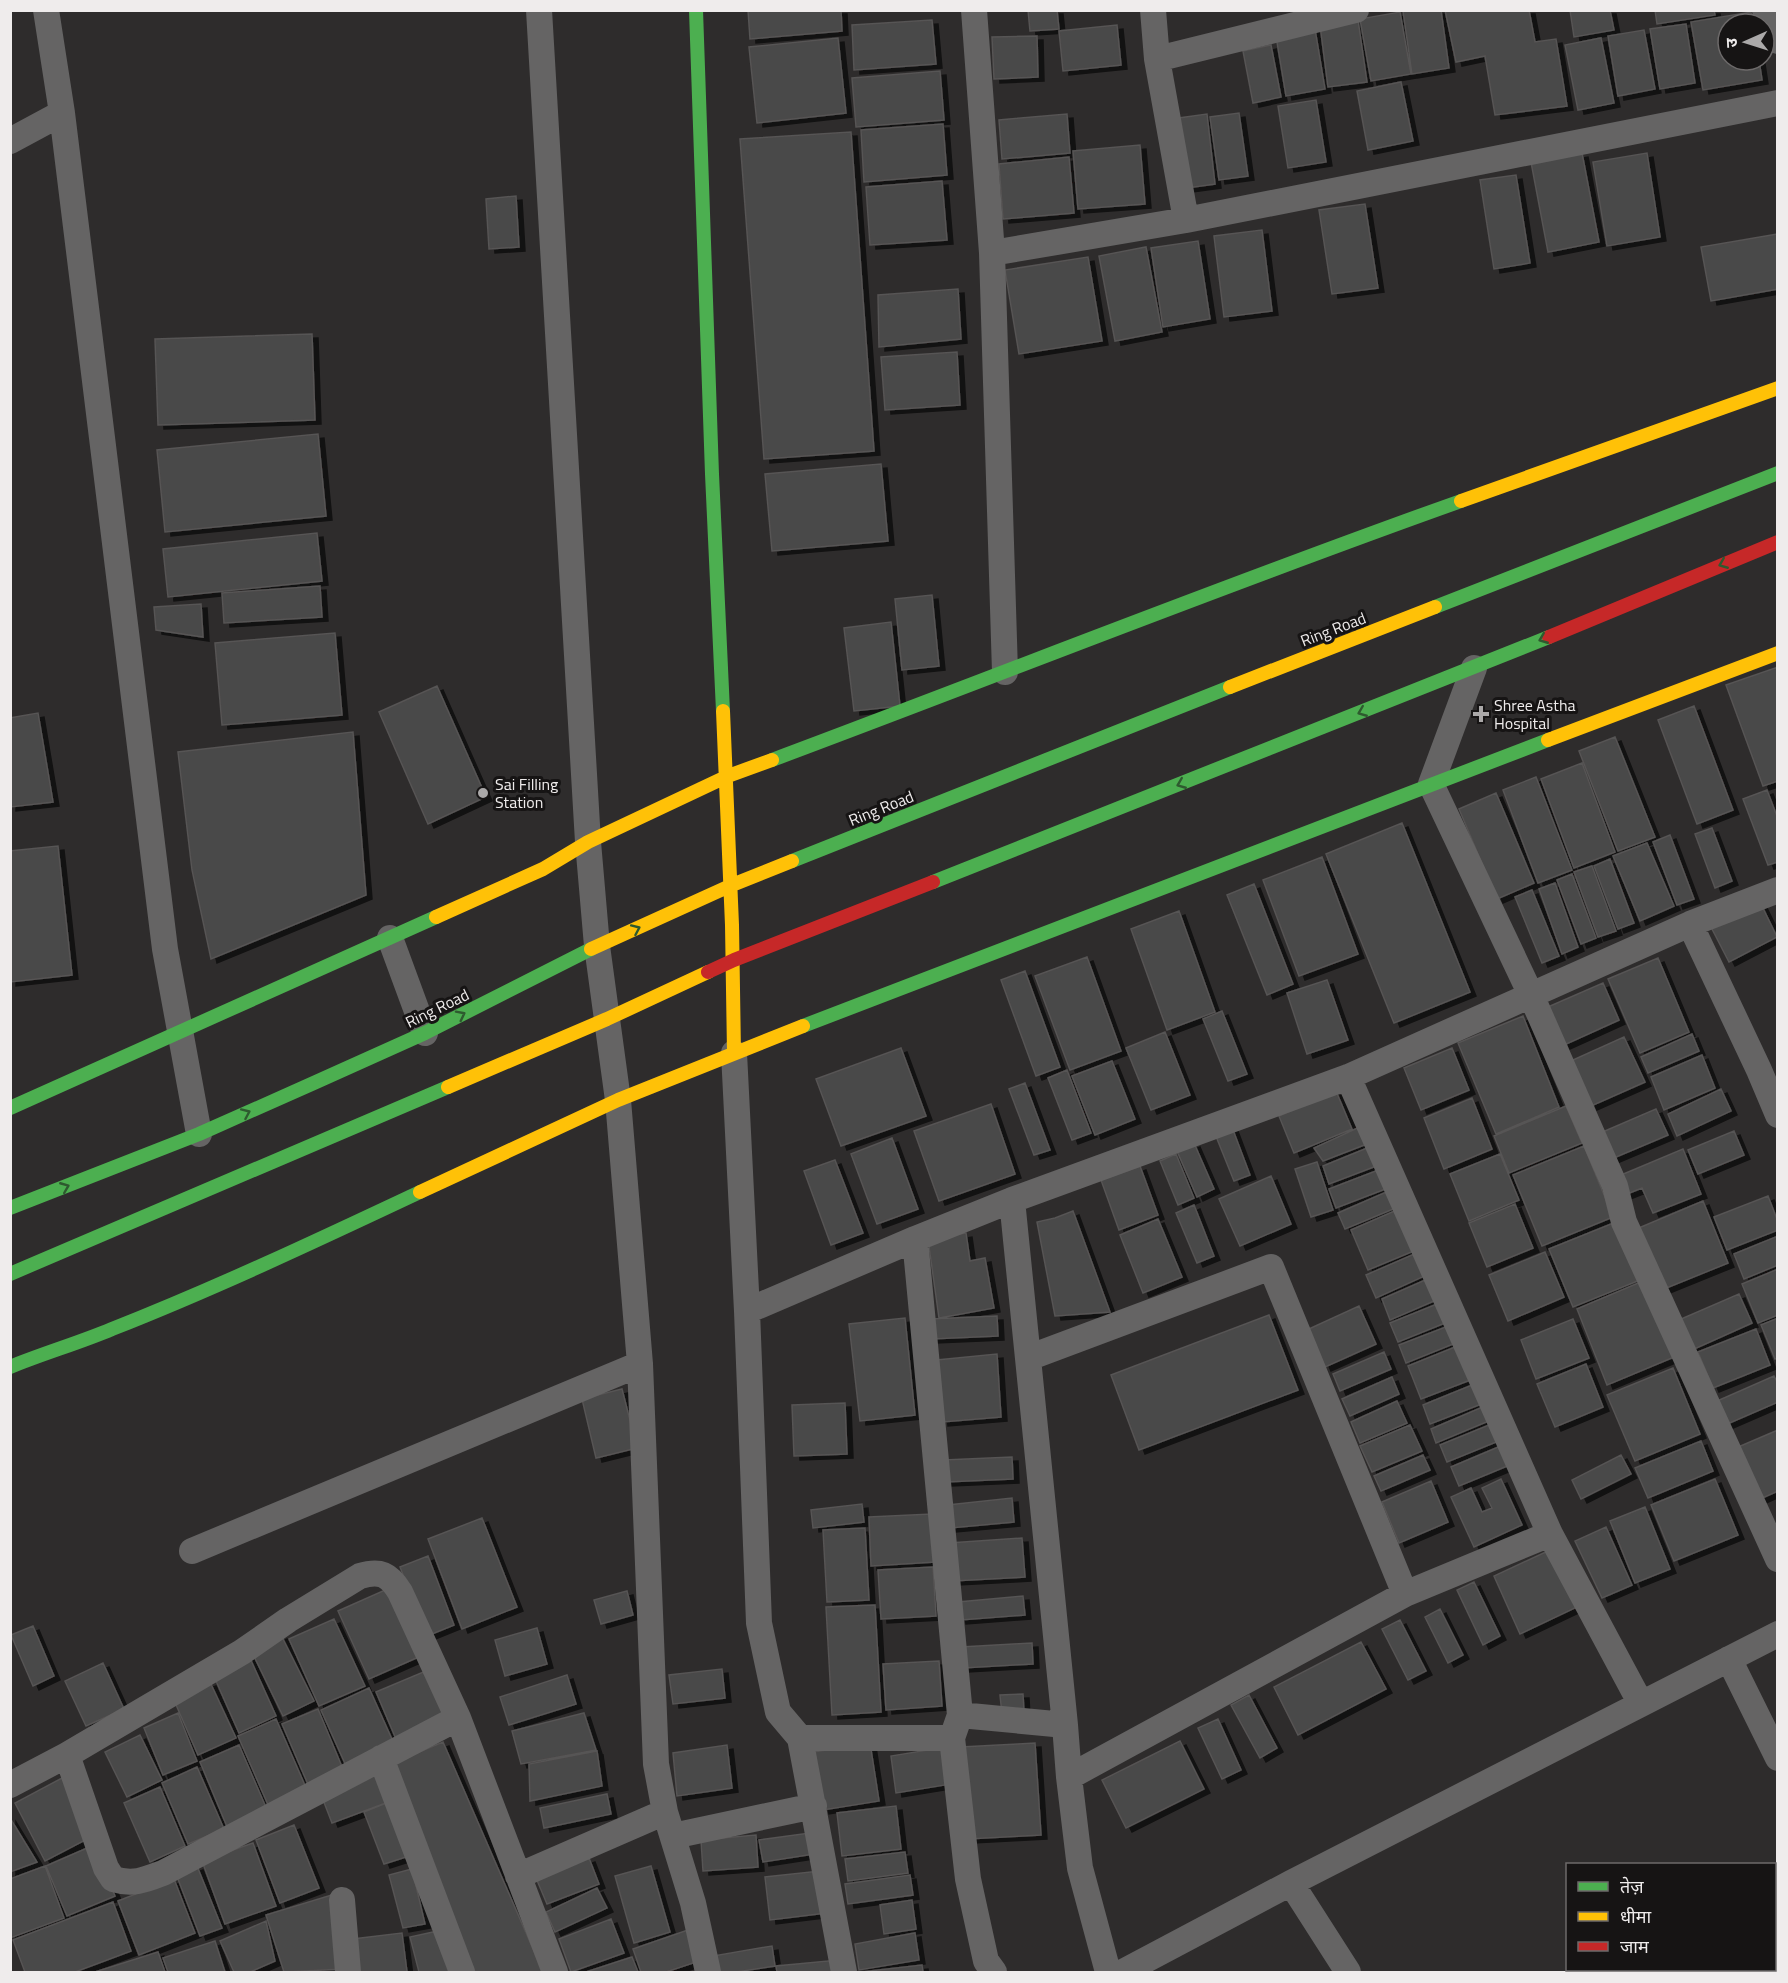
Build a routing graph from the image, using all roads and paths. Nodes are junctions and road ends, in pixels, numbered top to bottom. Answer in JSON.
{"nodes":[{"id":1,"x":46,"y":10,"type":"edge"},
{"id":2,"x":539,"y":10,"type":"edge"},
{"id":3,"x":696,"y":10,"type":"edge"},
{"id":4,"x":974,"y":10,"type":"edge"},
{"id":5,"x":1153,"y":10,"type":"edge"},
{"id":6,"x":1356,"y":10,"type":"edge"},
{"id":7,"x":1765,"y":10,"type":"edge"},
{"id":8,"x":1778,"y":41,"type":"edge"},
{"id":9,"x":1157,"y":60,"type":"junction"},
{"id":10,"x":1778,"y":103,"type":"edge"},
{"id":11,"x":62,"y":112,"type":"junction"},
{"id":12,"x":10,"y":141,"type":"edge"},
{"id":13,"x":1186,"y":220,"type":"junction"},
{"id":14,"x":992,"y":253,"type":"junction"},
{"id":15,"x":1778,"y":388,"type":"edge"},
{"id":16,"x":1778,"y":473,"type":"edge"},
{"id":17,"x":1778,"y":542,"type":"edge"},
{"id":18,"x":1778,"y":653,"type":"edge"},
{"id":19,"x":1474,"y":668,"type":"junction"},
{"id":20,"x":1005,"y":672,"type":"junction"},
{"id":21,"x":728,"y":776,"type":"junction"},
{"id":22,"x":1431,"y":784,"type":"junction"},
{"id":23,"x":588,"y":842,"type":"junction"},
{"id":24,"x":732,"y":885,"type":"junction"},
{"id":25,"x":1778,"y":890,"type":"edge"},
{"id":26,"x":1690,"y":924,"type":"junction"},
{"id":27,"x":390,"y":938,"type":"junction"},
{"id":28,"x":597,"y":946,"type":"junction"},
{"id":29,"x":734,"y":960,"type":"junction"},
{"id":30,"x":1531,"y":995,"type":"junction"},
{"id":31,"x":607,"y":1019,"type":"junction"},
{"id":32,"x":180,"y":1031,"type":"junction"},
{"id":33,"x":424,"y":1033,"type":"junction"},
{"id":34,"x":734,"y":1053,"type":"junction"},
{"id":35,"x":1768,"y":1067,"type":"edge"},
{"id":36,"x":1348,"y":1077,"type":"junction"},
{"id":37,"x":618,"y":1100,"type":"junction"},
{"id":38,"x":10,"y":1108,"type":"edge"},
{"id":39,"x":1778,"y":1115,"type":"edge"},
{"id":40,"x":199,"y":1134,"type":"junction"},
{"id":41,"x":1012,"y":1200,"type":"junction"},
{"id":42,"x":10,"y":1208,"type":"edge"},
{"id":43,"x":915,"y":1239,"type":"junction"},
{"id":44,"x":10,"y":1274,"type":"edge"},
{"id":45,"x":747,"y":1311,"type":"junction"},
{"id":46,"x":1028,"y":1358,"type":"junction"},
{"id":47,"x":640,"y":1364,"type":"junction"},
{"id":48,"x":10,"y":1367,"type":"edge"},
{"id":49,"x":1550,"y":1534,"type":"junction"},
{"id":50,"x":192,"y":1551,"type":"dead end"},
{"id":51,"x":1778,"y":1560,"type":"edge"},
{"id":52,"x":1405,"y":1594,"type":"junction"},
{"id":53,"x":1778,"y":1634,"type":"edge"},
{"id":54,"x":1729,"y":1659,"type":"junction"},
{"id":55,"x":1641,"y":1704,"type":"junction"},
{"id":56,"x":458,"y":1718,"type":"junction"},
{"id":57,"x":1065,"y":1725,"type":"junction"},
{"id":58,"x":956,"y":1727,"type":"junction"},
{"id":59,"x":800,"y":1738,"type":"junction"},
{"id":60,"x":67,"y":1755,"type":"junction"},
{"id":61,"x":381,"y":1758,"type":"junction"},
{"id":62,"x":1778,"y":1758,"type":"edge"},
{"id":63,"x":1069,"y":1777,"type":"junction"},
{"id":64,"x":10,"y":1785,"type":"edge"},
{"id":65,"x":814,"y":1806,"type":"junction"},
{"id":66,"x":665,"y":1812,"type":"junction"},
{"id":67,"x":674,"y":1836,"type":"junction"},
{"id":68,"x":518,"y":1876,"type":"junction"},
{"id":69,"x":1291,"y":1883,"type":"junction"},
{"id":70,"x":342,"y":1900,"type":"dead end"},
{"id":71,"x":348,"y":1972,"type":"edge"},
{"id":72,"x":462,"y":1972,"type":"edge"},
{"id":73,"x":555,"y":1972,"type":"edge"},
{"id":74,"x":708,"y":1972,"type":"edge"},
{"id":75,"x":844,"y":1972,"type":"edge"},
{"id":76,"x":994,"y":1972,"type":"edge"},
{"id":77,"x":1108,"y":1972,"type":"edge"},
{"id":78,"x":1123,"y":1972,"type":"edge"},
{"id":79,"x":1348,"y":1972,"type":"edge"}],
"edges":[{"from":1,"to":11,"type":"street"},
{"from":2,"to":23,"type":"street"},
{"from":3,"to":21,"type":"main road"},
{"from":4,"to":14,"type":"street"},
{"from":5,"to":9,"type":"street"},
{"from":6,"to":9,"type":"street"},
{"from":7,"to":8,"type":"street"},
{"from":9,"to":13,"type":"street"},
{"from":10,"to":13,"type":"street"},
{"from":11,"to":12,"type":"street"},
{"from":11,"to":32,"type":"street"},
{"from":13,"to":14,"type":"street"},
{"from":14,"to":20,"type":"street"},
{"from":15,"to":20,"type":"main road"},
{"from":16,"to":24,"type":"main road","name":"Ring Road"},
{"from":17,"to":19,"type":"main road","one_way":true},
{"from":18,"to":22,"type":"main road"},
{"from":19,"to":22,"type":"street"},
{"from":19,"to":29,"type":"main road","one_way":true},
{"from":20,"to":21,"type":"main road"},
{"from":21,"to":23,"type":"main road"},
{"from":21,"to":24,"type":"main road"},
{"from":22,"to":30,"type":"street"},
{"from":22,"to":34,"type":"main road"},
{"from":23,"to":27,"type":"main road"},
{"from":23,"to":28,"type":"street"},
{"from":28,"to":24,"type":"main road","name":"Ring Road","one_way":true},
{"from":24,"to":29,"type":"main road"},
{"from":25,"to":26,"type":"street"},
{"from":26,"to":30,"type":"street"},
{"from":26,"to":35,"type":"street"},
{"from":27,"to":32,"type":"main road"},
{"from":27,"to":33,"type":"street"},
{"from":28,"to":31,"type":"street"},
{"from":33,"to":28,"type":"main road","name":"Ring Road","one_way":true},
{"from":29,"to":31,"type":"main road"},
{"from":29,"to":34,"type":"main road"},
{"from":30,"to":36,"type":"street"},
{"from":30,"to":51,"type":"street"},
{"from":31,"to":37,"type":"street"},
{"from":31,"to":44,"type":"main road"},
{"from":32,"to":38,"type":"main road"},
{"from":32,"to":40,"type":"street"},
{"from":40,"to":33,"type":"main road","name":"Ring Road","one_way":true},
{"from":34,"to":37,"type":"main road"},
{"from":34,"to":45,"type":"street"},
{"from":35,"to":39,"type":"street"},
{"from":36,"to":41,"type":"street"},
{"from":36,"to":49,"type":"street"},
{"from":37,"to":47,"type":"street"},
{"from":37,"to":48,"type":"main road"},
{"from":42,"to":40,"type":"main road","name":"Ring Road","one_way":true},
{"from":41,"to":43,"type":"street"},
{"from":41,"to":46,"type":"street"},
{"from":43,"to":45,"type":"street"},
{"from":43,"to":58,"type":"street"},
{"from":45,"to":59,"type":"street"},
{"from":46,"to":52,"type":"street"},
{"from":46,"to":57,"type":"street"},
{"from":47,"to":50,"type":"street"},
{"from":47,"to":66,"type":"street"},
{"from":49,"to":52,"type":"street"},
{"from":49,"to":55,"type":"street"},
{"from":52,"to":63,"type":"street"},
{"from":53,"to":54,"type":"street"},
{"from":54,"to":55,"type":"street"},
{"from":54,"to":62,"type":"street"},
{"from":55,"to":69,"type":"street"},
{"from":56,"to":60,"type":"street"},
{"from":56,"to":61,"type":"street"},
{"from":56,"to":68,"type":"street"},
{"from":57,"to":58,"type":"street"},
{"from":57,"to":63,"type":"street"},
{"from":58,"to":59,"type":"street"},
{"from":58,"to":76,"type":"street"},
{"from":59,"to":65,"type":"street"},
{"from":60,"to":61,"type":"street"},
{"from":60,"to":64,"type":"street"},
{"from":61,"to":72,"type":"street"},
{"from":63,"to":77,"type":"street"},
{"from":65,"to":67,"type":"street"},
{"from":65,"to":75,"type":"street"},
{"from":66,"to":67,"type":"street"},
{"from":66,"to":68,"type":"street"},
{"from":67,"to":74,"type":"street"},
{"from":68,"to":73,"type":"street"},
{"from":69,"to":78,"type":"street"},
{"from":69,"to":79,"type":"street"},
{"from":70,"to":71,"type":"street"}]}
